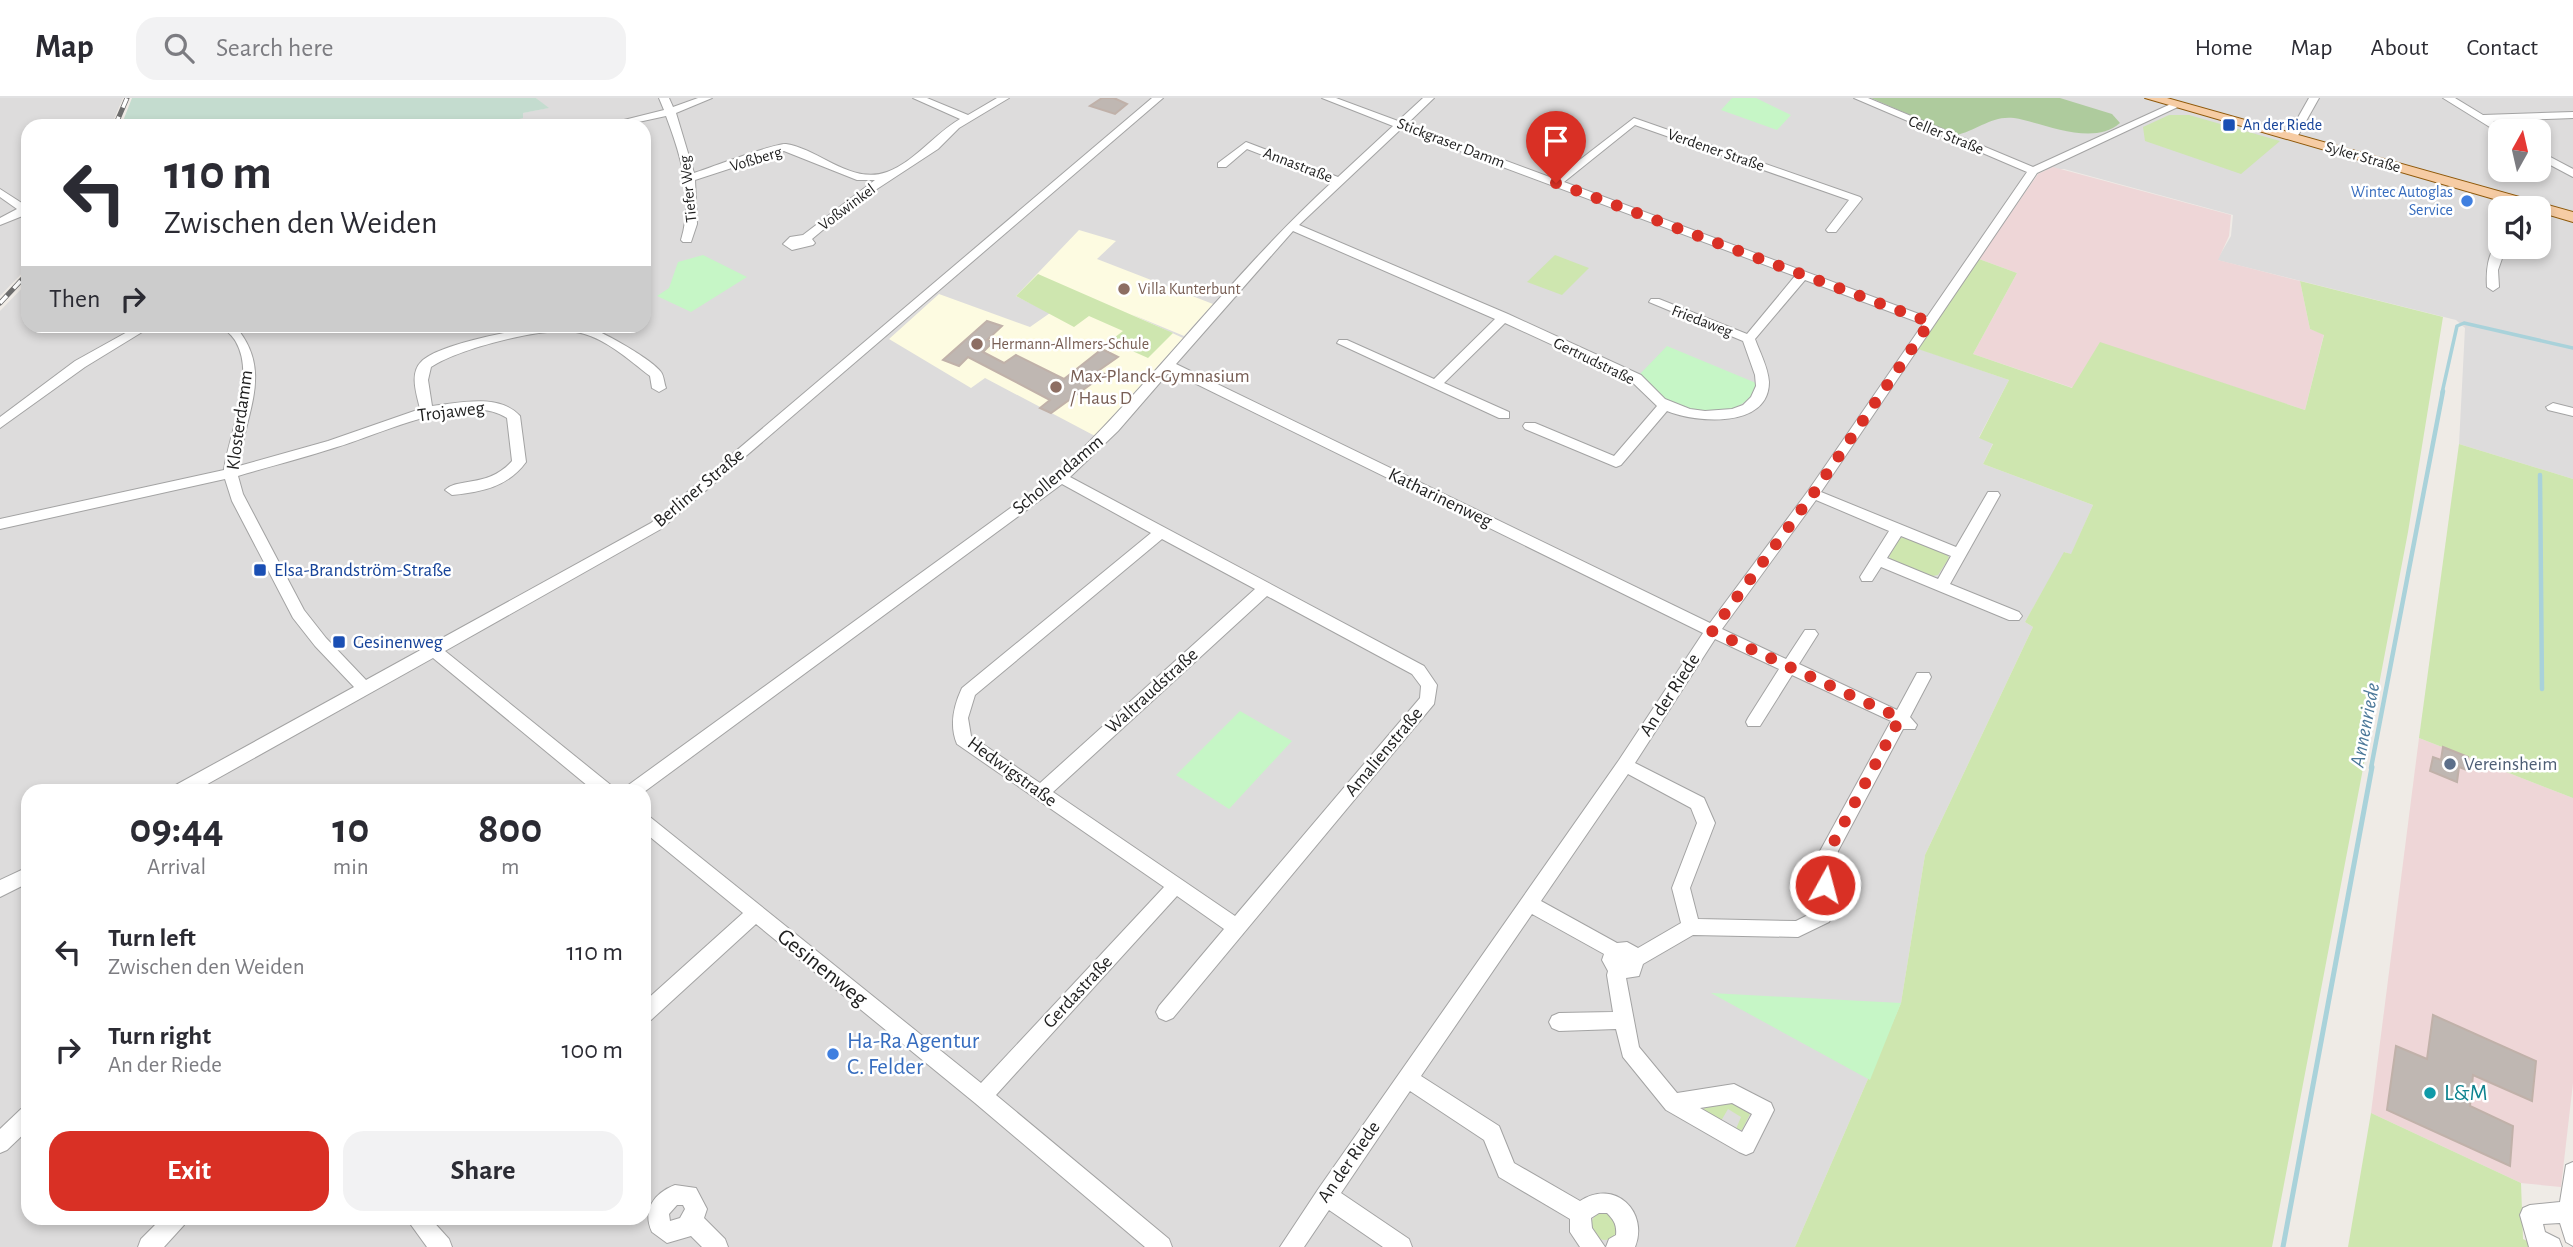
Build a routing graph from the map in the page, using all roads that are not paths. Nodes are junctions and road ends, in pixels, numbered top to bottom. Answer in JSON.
{"nodes":[{"id":1,"x":664,"y":98,"type":"edge"},
{"id":2,"x":707,"y":98,"type":"edge"},
{"id":3,"x":918,"y":98,"type":"edge"},
{"id":4,"x":1004,"y":98,"type":"edge"},
{"id":5,"x":1158,"y":98,"type":"edge"},
{"id":6,"x":1327,"y":98,"type":"edge"},
{"id":7,"x":1429,"y":98,"type":"edge"},
{"id":8,"x":1858,"y":98,"type":"edge"},
{"id":9,"x":2152,"y":98,"type":"edge"},
{"id":10,"x":2314,"y":98,"type":"edge"},
{"id":11,"x":2448,"y":98,"type":"edge"},
{"id":12,"x":2177,"y":105,"type":"junction"},
{"id":13,"x":670,"y":112,"type":"junction"},
{"id":14,"x":2573,"y":115,"type":"edge"},
{"id":15,"x":967,"y":118,"type":"junction"},
{"id":16,"x":2481,"y":118,"type":"junction"},
{"id":17,"x":638,"y":119,"type":"edge"},
{"id":18,"x":2488,"y":122,"type":"edge"},
{"id":19,"x":1401,"y":124,"type":"junction"},
{"id":20,"x":2292,"y":137,"type":"junction"},
{"id":21,"x":2552,"y":162,"type":"edge"},
{"id":22,"x":1222,"y":165,"type":"dead end"},
{"id":23,"x":2033,"y":171,"type":"junction"},
{"id":24,"x":2573,"y":174,"type":"edge"},
{"id":25,"x":889,"y":175,"type":"junction"},
{"id":26,"x":689,"y":178,"type":"junction"},
{"id":27,"x":861,"y":178,"type":"junction"},
{"id":28,"x":1339,"y":181,"type":"junction"},
{"id":29,"x":1556,"y":183,"type":"junction"},
{"id":30,"x":868,"y":191,"type":"junction"},
{"id":31,"x":0,"y":192,"type":"edge"},
{"id":32,"x":2488,"y":196,"type":"edge"},
{"id":33,"x":21,"y":207,"type":"edge"},
{"id":34,"x":2551,"y":212,"type":"edge"},
{"id":35,"x":21,"y":213,"type":"edge"},
{"id":36,"x":2573,"y":217,"type":"edge"},
{"id":37,"x":0,"y":222,"type":"edge"},
{"id":38,"x":1291,"y":226,"type":"junction"},
{"id":39,"x":1832,"y":230,"type":"dead end"},
{"id":40,"x":806,"y":238,"type":"dead end"},
{"id":41,"x":687,"y":240,"type":"dead end"},
{"id":42,"x":2496,"y":259,"type":"edge"},
{"id":43,"x":1803,"y":274,"type":"junction"},
{"id":44,"x":2493,"y":287,"type":"dead end"},
{"id":45,"x":1655,"y":302,"type":"dead end"},
{"id":46,"x":1504,"y":317,"type":"junction"},
{"id":47,"x":1930,"y":322,"type":"junction"},
{"id":48,"x":134,"y":333,"type":"edge"},
{"id":49,"x":234,"y":333,"type":"edge"},
{"id":50,"x":529,"y":333,"type":"edge"},
{"id":51,"x":591,"y":333,"type":"edge"},
{"id":52,"x":1749,"y":339,"type":"junction"},
{"id":53,"x":1343,"y":343,"type":"dead end"},
{"id":54,"x":1168,"y":365,"type":"junction"},
{"id":55,"x":1434,"y":385,"type":"junction"},
{"id":56,"x":659,"y":388,"type":"dead end"},
{"id":57,"x":1665,"y":405,"type":"junction"},
{"id":58,"x":2553,"y":407,"type":"dead end"},
{"id":59,"x":427,"y":411,"type":"junction"},
{"id":60,"x":2573,"y":412,"type":"edge"},
{"id":61,"x":1504,"y":415,"type":"dead end"},
{"id":62,"x":0,"y":424,"type":"edge"},
{"id":63,"x":1530,"y":426,"type":"dead end"},
{"id":64,"x":231,"y":473,"type":"junction"},
{"id":65,"x":1061,"y":478,"type":"junction"},
{"id":66,"x":452,"y":490,"type":"dead end"},
{"id":67,"x":1813,"y":494,"type":"junction"},
{"id":68,"x":1993,"y":495,"type":"dead end"},
{"id":69,"x":0,"y":524,"type":"edge"},
{"id":70,"x":1898,"y":529,"type":"junction"},
{"id":71,"x":1161,"y":532,"type":"junction"},
{"id":72,"x":1959,"y":554,"type":"junction"},
{"id":73,"x":1878,"y":560,"type":"junction"},
{"id":74,"x":1867,"y":577,"type":"dead end"},
{"id":75,"x":1942,"y":585,"type":"junction"},
{"id":76,"x":1265,"y":589,"type":"junction"},
{"id":77,"x":2014,"y":616,"type":"dead end"},
{"id":78,"x":1712,"y":631,"type":"junction"},
{"id":79,"x":1810,"y":634,"type":"dead end"},
{"id":80,"x":434,"y":650,"type":"junction"},
{"id":81,"x":1788,"y":667,"type":"junction"},
{"id":82,"x":1923,"y":677,"type":"dead end"},
{"id":83,"x":365,"y":689,"type":"junction"},
{"id":84,"x":1754,"y":722,"type":"dead end"},
{"id":85,"x":1904,"y":722,"type":"junction"},
{"id":86,"x":1625,"y":765,"type":"junction"},
{"id":87,"x":193,"y":784,"type":"edge"},
{"id":88,"x":597,"y":784,"type":"edge"},
{"id":89,"x":643,"y":784,"type":"edge"},
{"id":90,"x":1040,"y":793,"type":"junction"},
{"id":91,"x":651,"y":828,"type":"edge"},
{"id":92,"x":21,"y":878,"type":"edge"},
{"id":93,"x":1174,"y":888,"type":"junction"},
{"id":94,"x":0,"y":889,"type":"edge"},
{"id":95,"x":1528,"y":903,"type":"junction"},
{"id":96,"x":754,"y":914,"type":"junction"},
{"id":97,"x":1236,"y":927,"type":"junction"},
{"id":98,"x":1691,"y":927,"type":"junction"},
{"id":99,"x":1617,"y":960,"type":"junction"},
{"id":100,"x":651,"y":1008,"type":"edge"},
{"id":101,"x":1166,"y":1012,"type":"dead end"},
{"id":102,"x":1624,"y":1020,"type":"junction"},
{"id":103,"x":1559,"y":1022,"type":"dead end"},
{"id":104,"x":1407,"y":1078,"type":"junction"},
{"id":105,"x":982,"y":1096,"type":"junction"},
{"id":106,"x":1672,"y":1103,"type":"dead end"},
{"id":107,"x":21,"y":1123,"type":"edge"},
{"id":108,"x":0,"y":1143,"type":"edge"},
{"id":109,"x":2573,"y":1172,"type":"edge"},
{"id":110,"x":1326,"y":1195,"type":"junction"},
{"id":111,"x":2569,"y":1212,"type":"junction"},
{"id":112,"x":1581,"y":1213,"type":"junction"},
{"id":113,"x":692,"y":1221,"type":"dead end"},
{"id":114,"x":170,"y":1225,"type":"edge"},
{"id":115,"x":423,"y":1225,"type":"edge"},
{"id":116,"x":2573,"y":1235,"type":"edge"},
{"id":117,"x":149,"y":1247,"type":"edge"},
{"id":118,"x":441,"y":1247,"type":"edge"},
{"id":119,"x":717,"y":1247,"type":"edge"},
{"id":120,"x":1161,"y":1247,"type":"edge"},
{"id":121,"x":1292,"y":1247,"type":"edge"},
{"id":122,"x":1401,"y":1247,"type":"edge"},
{"id":123,"x":1594,"y":1247,"type":"edge"},
{"id":124,"x":1617,"y":1247,"type":"edge"},
{"id":125,"x":2552,"y":1247,"type":"edge"}],
"edges":[{"from":1,"to":13,"type":"street","name":"Tiefer Weg"},
{"from":2,"to":13,"type":"street"},
{"from":3,"to":15,"type":"street"},
{"from":4,"to":15,"type":"street","name":"Voßberg"},
{"from":5,"to":80,"type":"street","name":"Berliner Straße"},
{"from":6,"to":19,"type":"street","name":"Stickgraser Damm"},
{"from":7,"to":19,"type":"street","name":"Schollendamm"},
{"from":8,"to":23,"type":"street","name":"Celler Straße"},
{"from":9,"to":12,"type":"main road","name":"Syker Straße"},
{"from":10,"to":20,"type":"street"},
{"from":11,"to":16,"type":"street"},
{"from":12,"to":20,"type":"main road","name":"Syker Straße"},
{"from":12,"to":23,"type":"street"},
{"from":13,"to":17,"type":"street"},
{"from":13,"to":26,"type":"street","name":"Tiefer Weg"},
{"from":14,"to":16,"type":"street"},
{"from":15,"to":25,"type":"street","name":"Voßberg"},
{"from":16,"to":18,"type":"street"},
{"from":19,"to":28,"type":"street","name":"Schollendamm"},
{"from":19,"to":29,"type":"street","name":"Stickgraser Damm"},
{"from":20,"to":32,"type":"main road","name":"Syker Straße"},
{"from":21,"to":24,"type":"street"},
{"from":22,"to":28,"type":"street","name":"Annastraße"},
{"from":23,"to":47,"type":"street","name":"An der Riede"},
{"from":25,"to":27,"type":"street","name":"Voßberg"},
{"from":25,"to":30,"type":"street","name":"Voßwinkel"},
{"from":26,"to":27,"type":"street","name":"Voßberg"},
{"from":26,"to":41,"type":"street","name":"Tiefer Weg"},
{"from":27,"to":30,"type":"street"},
{"from":28,"to":38,"type":"street","name":"Schollendamm"},
{"from":29,"to":39,"type":"street","name":"Verdener Straße"},
{"from":29,"to":43,"type":"street","name":"Stickgraser Damm"},
{"from":30,"to":40,"type":"street","name":"Voßwinkel"},
{"from":31,"to":33,"type":"street"},
{"from":34,"to":36,"type":"main road","name":"Syker Straße"},
{"from":35,"to":37,"type":"street"},
{"from":38,"to":46,"type":"street","name":"Gertrudstraße"},
{"from":38,"to":54,"type":"street","name":"Schollendamm"},
{"from":42,"to":44,"type":"street"},
{"from":43,"to":47,"type":"street","name":"Stickgraser Damm"},
{"from":43,"to":52,"type":"street"},
{"from":45,"to":52,"type":"street","name":"Friedaweg"},
{"from":46,"to":55,"type":"street"},
{"from":46,"to":57,"type":"street","name":"Gertrudstraße"},
{"from":47,"to":67,"type":"street","name":"An der Riede"},
{"from":48,"to":62,"type":"street"},
{"from":49,"to":64,"type":"street","name":"Klosterdamm"},
{"from":50,"to":59,"type":"street"},
{"from":51,"to":56,"type":"street"},
{"from":52,"to":57,"type":"street","name":"Gertrudstraße"},
{"from":53,"to":55,"type":"street"},
{"from":54,"to":65,"type":"street","name":"Schollendamm"},
{"from":54,"to":78,"type":"street","name":"Katharinenweg"},
{"from":55,"to":61,"type":"street"},
{"from":57,"to":63,"type":"street"},
{"from":58,"to":60,"type":"street"},
{"from":59,"to":64,"type":"street","name":"Trojaweg"},
{"from":59,"to":66,"type":"street","name":"Trojaweg"},
{"from":64,"to":69,"type":"street"},
{"from":64,"to":83,"type":"street","name":"Klosterdamm"},
{"from":65,"to":71,"type":"street","name":"Amalienstraße"},
{"from":65,"to":89,"type":"street","name":"Schollendamm"},
{"from":67,"to":70,"type":"street"},
{"from":67,"to":78,"type":"street","name":"An der Riede"},
{"from":68,"to":72,"type":"street"},
{"from":70,"to":72,"type":"street"},
{"from":70,"to":73,"type":"street"},
{"from":71,"to":76,"type":"street","name":"Amalienstraße"},
{"from":71,"to":90,"type":"street","name":"Hedwigstraße"},
{"from":72,"to":75,"type":"street"},
{"from":73,"to":74,"type":"street"},
{"from":73,"to":75,"type":"street"},
{"from":75,"to":77,"type":"street"},
{"from":76,"to":90,"type":"street","name":"Waltraudstraße"},
{"from":76,"to":97,"type":"street","name":"Amalienstraße"},
{"from":78,"to":81,"type":"street","name":"Katharinenweg"},
{"from":78,"to":86,"type":"street","name":"An der Riede"},
{"from":79,"to":81,"type":"street"},
{"from":80,"to":83,"type":"street","name":"Berliner Straße"},
{"from":80,"to":88,"type":"street"},
{"from":81,"to":84,"type":"street"},
{"from":81,"to":85,"type":"street","name":"Katharinenweg"},
{"from":82,"to":85,"type":"street"},
{"from":83,"to":87,"type":"street","name":"Berliner Straße"},
{"from":85,"to":98,"type":"street"},
{"from":86,"to":95,"type":"street","name":"An der Riede"},
{"from":86,"to":98,"type":"street"},
{"from":90,"to":93,"type":"street","name":"Hedwigstraße"},
{"from":91,"to":96,"type":"street","name":"Gesinenweg"},
{"from":92,"to":94,"type":"street"},
{"from":93,"to":97,"type":"street","name":"Hedwigstraße"},
{"from":93,"to":105,"type":"street","name":"Gerdastraße"},
{"from":95,"to":99,"type":"street"},
{"from":95,"to":104,"type":"street","name":"An der Riede"},
{"from":96,"to":100,"type":"street"},
{"from":96,"to":105,"type":"street","name":"Gesinenweg"},
{"from":97,"to":101,"type":"street","name":"Amalienstraße"},
{"from":98,"to":99,"type":"street"},
{"from":99,"to":102,"type":"street"},
{"from":102,"to":103,"type":"street"},
{"from":102,"to":106,"type":"street"},
{"from":104,"to":110,"type":"street","name":"An der Riede"},
{"from":104,"to":112,"type":"street"},
{"from":105,"to":120,"type":"street","name":"Gesinenweg"},
{"from":107,"to":108,"type":"street"},
{"from":109,"to":111,"type":"street"},
{"from":110,"to":121,"type":"street","name":"An der Riede"},
{"from":110,"to":122,"type":"street"},
{"from":111,"to":116,"type":"street"},
{"from":111,"to":125,"type":"street"},
{"from":112,"to":123,"type":"street"},
{"from":112,"to":124,"type":"street"},
{"from":113,"to":119,"type":"street"},
{"from":114,"to":117,"type":"street"},
{"from":115,"to":118,"type":"street"}]}
